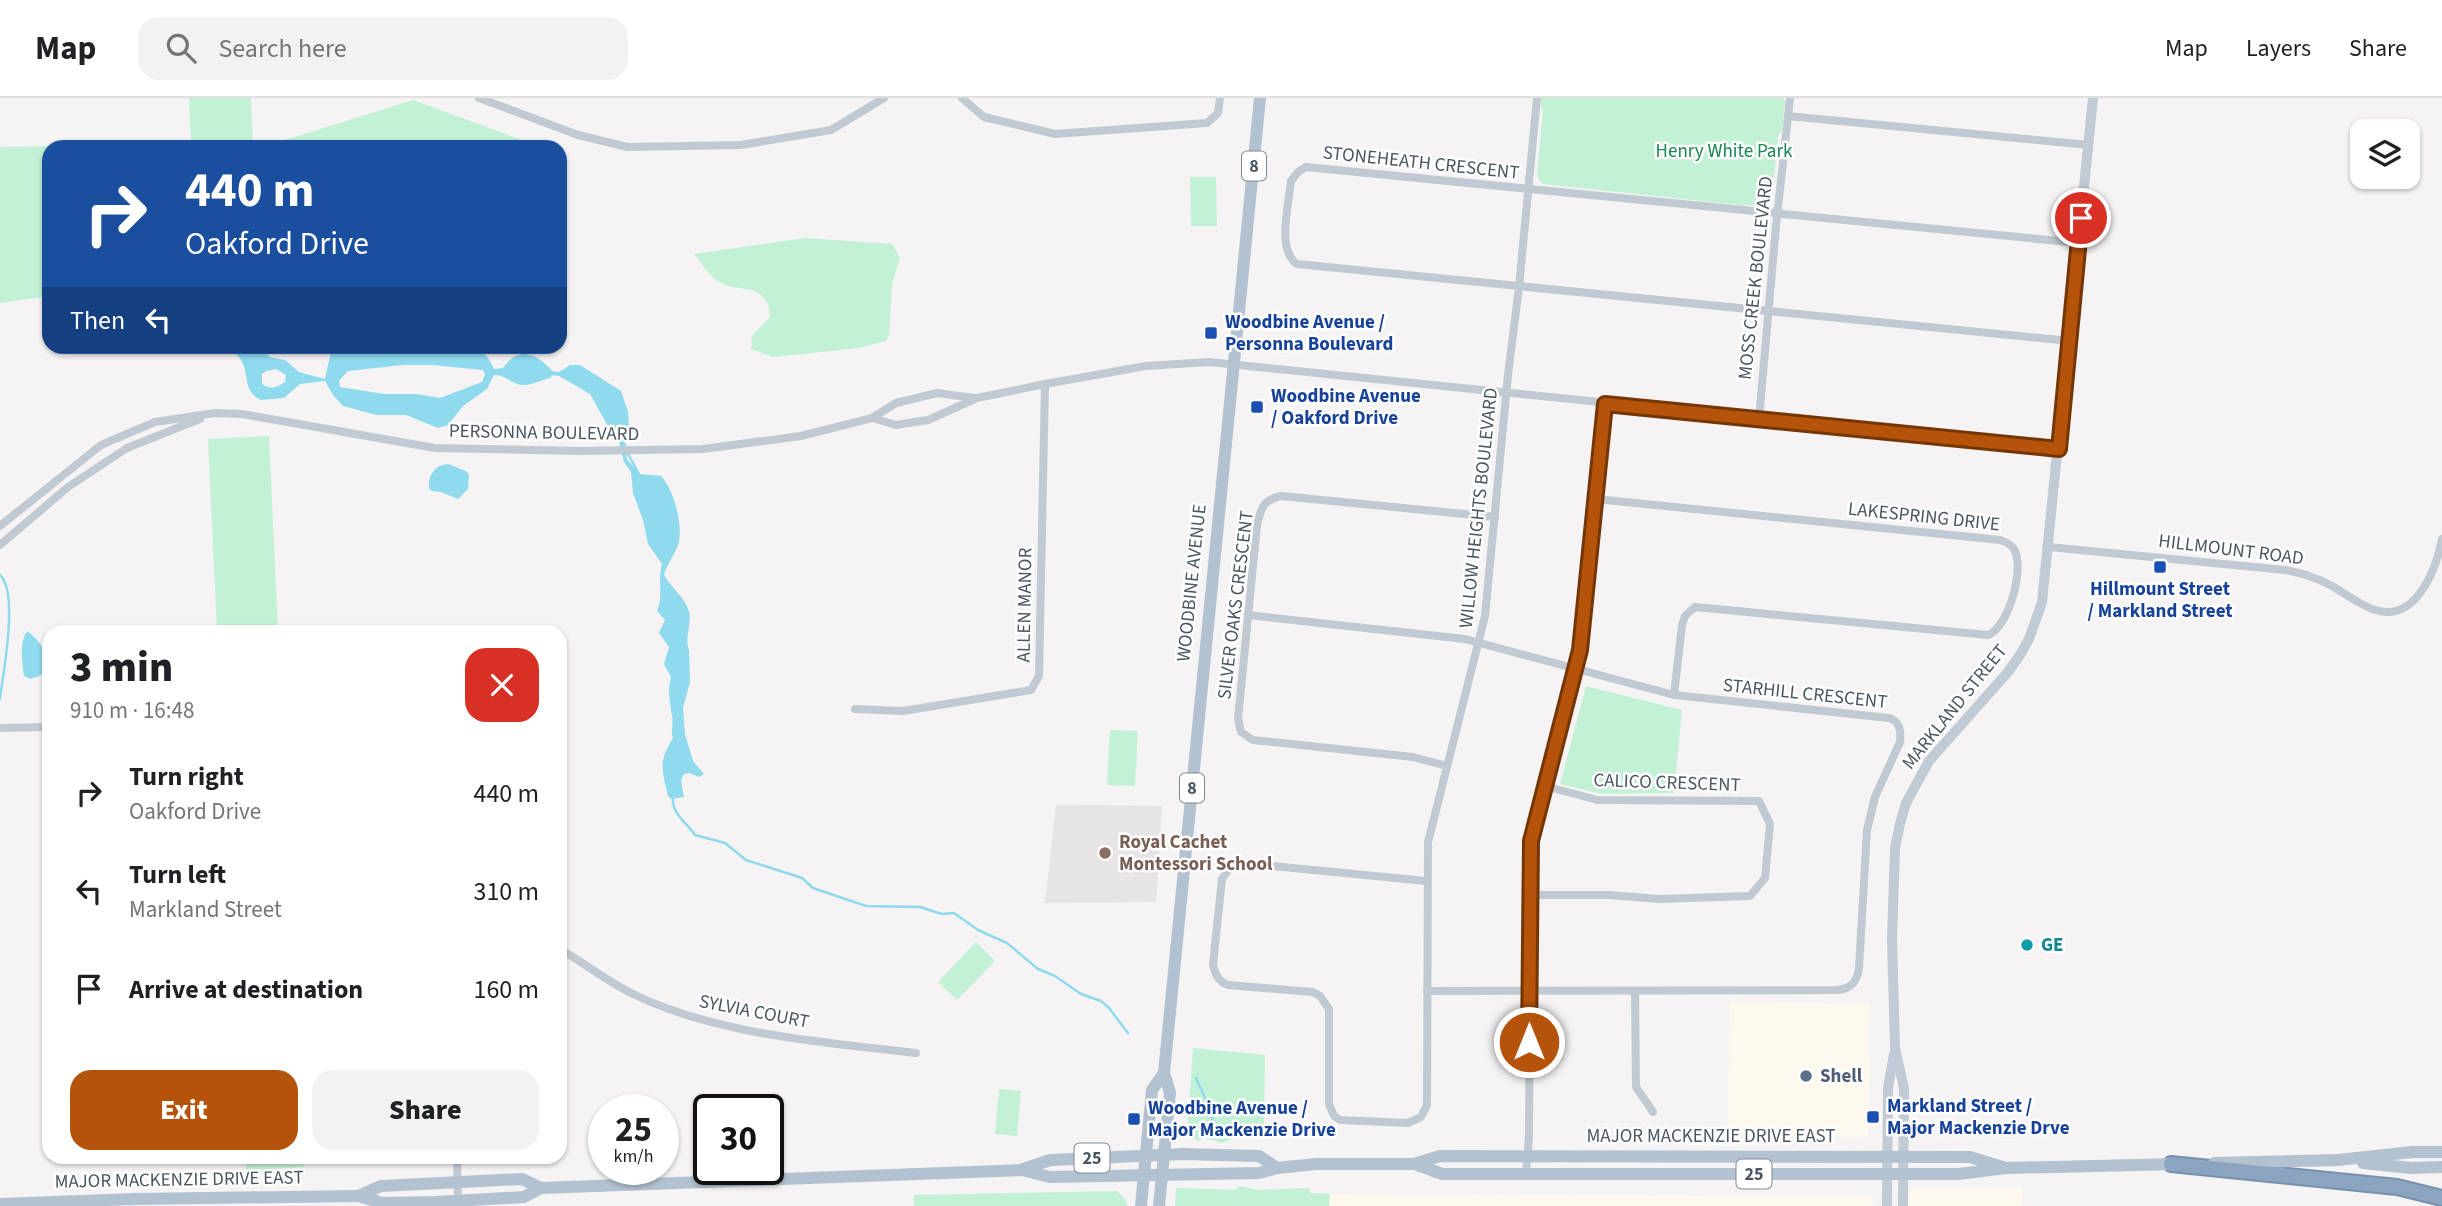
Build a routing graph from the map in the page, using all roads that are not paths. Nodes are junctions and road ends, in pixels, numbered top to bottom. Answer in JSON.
{"nodes":[{"id":1,"x":479,"y":98,"type":"edge"},
{"id":2,"x":884,"y":98,"type":"edge"},
{"id":3,"x":962,"y":98,"type":"edge"},
{"id":4,"x":1220,"y":98,"type":"edge"},
{"id":5,"x":1261,"y":98,"type":"edge"},
{"id":6,"x":1537,"y":98,"type":"edge"},
{"id":7,"x":1790,"y":98,"type":"edge"},
{"id":8,"x":2094,"y":98,"type":"edge"},
{"id":9,"x":1788,"y":116,"type":"junction"},
{"id":10,"x":2089,"y":145,"type":"junction"},
{"id":11,"x":1529,"y":189,"type":"junction"},
{"id":12,"x":1777,"y":214,"type":"junction"},
{"id":13,"x":2079,"y":243,"type":"junction"},
{"id":14,"x":1519,"y":287,"type":"junction"},
{"id":15,"x":1768,"y":311,"type":"junction"},
{"id":16,"x":2070,"y":341,"type":"junction"},
{"id":17,"x":1235,"y":363,"type":"junction"},
{"id":18,"x":1045,"y":384,"type":"junction"},
{"id":19,"x":1506,"y":393,"type":"junction"},
{"id":20,"x":977,"y":398,"type":"junction"},
{"id":21,"x":1605,"y":404,"type":"junction"},
{"id":22,"x":215,"y":413,"type":"junction"},
{"id":23,"x":872,"y":418,"type":"junction"},
{"id":24,"x":1759,"y":419,"type":"junction"},
{"id":25,"x":97,"y":449,"type":"junction"},
{"id":26,"x":2059,"y":449,"type":"junction"},
{"id":27,"x":108,"y":460,"type":"junction"},
{"id":28,"x":1596,"y":499,"type":"junction"},
{"id":29,"x":1495,"y":517,"type":"junction"},
{"id":30,"x":0,"y":526,"type":"edge"},
{"id":31,"x":2442,"y":539,"type":"edge"},
{"id":32,"x":0,"y":545,"type":"edge"},
{"id":33,"x":2049,"y":547,"type":"junction"},
{"id":34,"x":1248,"y":615,"type":"junction"},
{"id":35,"x":1480,"y":643,"type":"junction"},
{"id":36,"x":1576,"y":669,"type":"junction"},
{"id":37,"x":1674,"y":695,"type":"junction"},
{"id":38,"x":855,"y":709,"type":"dead end"},
{"id":39,"x":42,"y":727,"type":"edge"},
{"id":40,"x":0,"y":728,"type":"edge"},
{"id":41,"x":1447,"y":766,"type":"junction"},
{"id":42,"x":1545,"y":786,"type":"junction"},
{"id":43,"x":1426,"y":881,"type":"junction"},
{"id":44,"x":1529,"y":895,"type":"junction"},
{"id":45,"x":567,"y":952,"type":"edge"},
{"id":46,"x":1530,"y":991,"type":"junction"},
{"id":47,"x":1636,"y":991,"type":"junction"},
{"id":48,"x":1427,"y":992,"type":"junction"},
{"id":49,"x":1895,"y":1048,"type":"junction"},
{"id":50,"x":916,"y":1053,"type":"dead end"},
{"id":51,"x":1164,"y":1073,"type":"junction"},
{"id":52,"x":1653,"y":1112,"type":"dead end"},
{"id":53,"x":2442,"y":1152,"type":"edge"},
{"id":54,"x":1164,"y":1155,"type":"junction"},
{"id":55,"x":1146,"y":1156,"type":"junction"},
{"id":56,"x":1527,"y":1156,"type":"junction"},
{"id":57,"x":1887,"y":1156,"type":"junction"},
{"id":58,"x":1904,"y":1156,"type":"junction"},
{"id":59,"x":2338,"y":1160,"type":"junction"},
{"id":60,"x":457,"y":1164,"type":"edge"},
{"id":61,"x":1414,"y":1164,"type":"junction"},
{"id":62,"x":2171,"y":1164,"type":"junction"},
{"id":63,"x":2442,"y":1167,"type":"edge"},
{"id":64,"x":1277,"y":1168,"type":"junction"},
{"id":65,"x":2006,"y":1168,"type":"junction"},
{"id":66,"x":1022,"y":1170,"type":"junction"},
{"id":67,"x":1526,"y":1173,"type":"junction"},
{"id":68,"x":1162,"y":1174,"type":"junction"},
{"id":69,"x":1887,"y":1174,"type":"junction"},
{"id":70,"x":1903,"y":1174,"type":"junction"},
{"id":71,"x":1144,"y":1175,"type":"junction"},
{"id":72,"x":458,"y":1182,"type":"junction"},
{"id":73,"x":541,"y":1188,"type":"junction"},
{"id":74,"x":358,"y":1196,"type":"junction"},
{"id":75,"x":2442,"y":1198,"type":"edge"},
{"id":76,"x":135,"y":1203,"type":"edge"},
{"id":77,"x":458,"y":1203,"type":"edge"},
{"id":78,"x":0,"y":1204,"type":"edge"},
{"id":79,"x":1141,"y":1206,"type":"edge"},
{"id":80,"x":1159,"y":1206,"type":"edge"},
{"id":81,"x":1887,"y":1206,"type":"edge"},
{"id":82,"x":1903,"y":1206,"type":"edge"}],
"edges":[{"from":1,"to":2,"type":"street"},
{"from":3,"to":4,"type":"street"},
{"from":5,"to":17,"type":"main road","name":"WOODBINE AVENUE","number":"8"},
{"from":6,"to":11,"type":"street","name":"WILLOW HEIGHTS BOULEVARD"},
{"from":7,"to":9,"type":"street","name":"MOSS CREEK BOULEVARD"},
{"from":8,"to":10,"type":"street","name":"MARKLAND STREET"},
{"from":9,"to":10,"type":"street"},
{"from":9,"to":12,"type":"street","name":"MOSS CREEK BOULEVARD"},
{"from":10,"to":13,"type":"street","name":"MARKLAND STREET"},
{"from":11,"to":12,"type":"street","name":"STONEHEATH CRESCENT"},
{"from":11,"to":14,"type":"street","name":"WILLOW HEIGHTS BOULEVARD"},
{"from":11,"to":14,"type":"street","name":"STONEHEATH CRESCENT"},
{"from":12,"to":13,"type":"street","name":"STONEHEATH CRESCENT"},
{"from":12,"to":15,"type":"street","name":"MOSS CREEK BOULEVARD"},
{"from":13,"to":16,"type":"street","name":"MARKLAND STREET"},
{"from":14,"to":15,"type":"street","name":"STONEHEATH CRESCENT"},
{"from":14,"to":19,"type":"street","name":"WILLOW HEIGHTS BOULEVARD"},
{"from":15,"to":16,"type":"street","name":"STONEHEATH CRESCENT"},
{"from":15,"to":24,"type":"street","name":"MOSS CREEK BOULEVARD"},
{"from":16,"to":26,"type":"street","name":"MARKLAND STREET"},
{"from":17,"to":18,"type":"street","name":"PERSONNA BOULEVARD"},
{"from":17,"to":19,"type":"street","name":"PERSONNA BOULEVARD"},
{"from":17,"to":51,"type":"main road","name":"WOODBINE AVENUE","number":"8"},
{"from":18,"to":20,"type":"street","name":"PERSONNA BOULEVARD"},
{"from":18,"to":38,"type":"street","name":"ALLEN MANOR"},
{"from":19,"to":21,"type":"street","name":"PERSONNA BOULEVARD"},
{"from":19,"to":29,"type":"street","name":"WILLOW HEIGHTS BOULEVARD"},
{"from":20,"to":23,"type":"street","name":"PERSONNA BOULEVARD"},
{"from":20,"to":23,"type":"street","name":"PERSONNA BOULEVARD"},
{"from":21,"to":24,"type":"street","name":"PERSONNA BOULEVARD"},
{"from":21,"to":28,"type":"street"},
{"from":22,"to":23,"type":"street","name":"PERSONNA BOULEVARD"},
{"from":22,"to":25,"type":"street","name":"PERSONNA BOULEVARD"},
{"from":22,"to":27,"type":"street","name":"PERSONNA BOULEVARD"},
{"from":24,"to":26,"type":"street","name":"PERSONNA BOULEVARD"},
{"from":25,"to":27,"type":"street"},
{"from":25,"to":30,"type":"street","name":"PERSONNA BOULEVARD"},
{"from":26,"to":33,"type":"street","name":"MARKLAND STREET"},
{"from":27,"to":32,"type":"street","name":"PERSONNA BOULEVARD"},
{"from":28,"to":36,"type":"street"},
{"from":28,"to":37,"type":"street","name":"LAKESPRING DRIVE"},
{"from":29,"to":34,"type":"street","name":"SILVER OAKS CRESCENT"},
{"from":29,"to":35,"type":"street","name":"WILLOW HEIGHTS BOULEVARD"},
{"from":31,"to":33,"type":"street","name":"HILLMOUNT ROAD"},
{"from":33,"to":49,"type":"street","name":"MARKLAND STREET"},
{"from":34,"to":35,"type":"street","name":"STARHILL CRESCENT"},
{"from":34,"to":41,"type":"street","name":"SILVER OAKS CRESCENT"},
{"from":35,"to":36,"type":"street","name":"STARHILL CRESCENT"},
{"from":35,"to":41,"type":"street","name":"WILLOW HEIGHTS BOULEVARD"},
{"from":36,"to":37,"type":"street","name":"STARHILL CRESCENT"},
{"from":36,"to":42,"type":"street"},
{"from":37,"to":47,"type":"street","name":"STARHILL CRESCENT"},
{"from":39,"to":40,"type":"street"},
{"from":41,"to":43,"type":"street","name":"WILLOW HEIGHTS BOULEVARD"},
{"from":42,"to":44,"type":"street"},
{"from":42,"to":44,"type":"street","name":"CALICO CRESCENT"},
{"from":43,"to":48,"type":"street","name":"WILLOW HEIGHTS BOULEVARD"},
{"from":43,"to":48,"type":"street","name":"WILLOW HEIGHTS BOULEVARD"},
{"from":44,"to":46,"type":"street"},
{"from":45,"to":50,"type":"street","name":"SYLVIA COURT"},
{"from":46,"to":47,"type":"street","name":"STARHILL CRESCENT"},
{"from":46,"to":48,"type":"street","name":"STARHILL CRESCENT"},
{"from":46,"to":56,"type":"street"},
{"from":47,"to":52,"type":"street"},
{"from":49,"to":57,"type":"street","name":"MARKLAND STREET"},
{"from":49,"to":58,"type":"street","name":"MARKLAND STREET"},
{"from":51,"to":54,"type":"main road","name":"WOODBINE AVENUE","number":"8"},
{"from":51,"to":55,"type":"main road","name":"WOODBINE AVENUE","number":"8"},
{"from":53,"to":59,"type":"main road","name":"MAJOR MACKENZIE DRIVE EAST","number":"25"},
{"from":54,"to":55,"type":"main road","name":"MAJOR MACKENZIE DRIVE EAST","number":"25"},
{"from":54,"to":64,"type":"main road","name":"MAJOR MACKENZIE DRIVE EAST","number":"25"},
{"from":54,"to":68,"type":"main road","name":"WOODBINE AVENUE","number":"8"},
{"from":55,"to":66,"type":"main road","name":"MAJOR MACKENZIE DRIVE EAST","number":"25"},
{"from":55,"to":71,"type":"main road","name":"WOODBINE AVENUE","number":"8"},
{"from":56,"to":57,"type":"main road","name":"MAJOR MACKENZIE DRIVE EAST","number":"25"},
{"from":56,"to":61,"type":"main road","name":"MAJOR MACKENZIE DRIVE EAST","number":"25"},
{"from":56,"to":67,"type":"street"},
{"from":57,"to":58,"type":"main road","name":"MAJOR MACKENZIE DRIVE EAST","number":"25"},
{"from":57,"to":69,"type":"street","name":"MARKLAND STREET"},
{"from":58,"to":65,"type":"main road","name":"MAJOR MACKENZIE DRIVE EAST","number":"25"},
{"from":58,"to":70,"type":"street","name":"MARKLAND STREET"},
{"from":59,"to":62,"type":"main road","name":"MAJOR MACKENZIE DRIVE EAST","number":"25"},
{"from":59,"to":63,"type":"main road","name":"MAJOR MACKENZIE DRIVE EAST","number":"25"},
{"from":60,"to":72,"type":"street"},
{"from":61,"to":64,"type":"main road","name":"MAJOR MACKENZIE DRIVE EAST","number":"25"},
{"from":61,"to":67,"type":"main road","name":"MAJOR MACKENZIE DRIVE EAST","number":"25"},
{"from":62,"to":65,"type":"main road","name":"MAJOR MACKENZIE DRIVE EAST","number":"25"},
{"from":62,"to":75,"type":"highway"},
{"from":64,"to":68,"type":"main road","name":"MAJOR MACKENZIE DRIVE EAST","number":"25"},
{"from":65,"to":70,"type":"main road","name":"MAJOR MACKENZIE DRIVE EAST","number":"25"},
{"from":66,"to":71,"type":"main road","name":"MAJOR MACKENZIE DRIVE EAST","number":"25"},
{"from":66,"to":73,"type":"main road","name":"MAJOR MACKENZIE DRIVE EAST","number":"25"},
{"from":67,"to":69,"type":"main road","name":"MAJOR MACKENZIE DRIVE EAST","number":"25"},
{"from":68,"to":71,"type":"main road","name":"MAJOR MACKENZIE DRIVE EAST","number":"25"},
{"from":68,"to":80,"type":"main road","name":"WOODBINE AVENUE","number":"8"},
{"from":69,"to":70,"type":"main road","name":"MAJOR MACKENZIE DRIVE EAST","number":"25"},
{"from":69,"to":81,"type":"street","name":"MARKLAND STREET"},
{"from":70,"to":82,"type":"street","name":"MARKLAND STREET"},
{"from":71,"to":79,"type":"main road","name":"WOODBINE AVENUE","number":"8"},
{"from":72,"to":73,"type":"main road","name":"MAJOR MACKENZIE DRIVE EAST","number":"25"},
{"from":72,"to":74,"type":"main road","name":"MAJOR MACKENZIE DRIVE EAST","number":"25"},
{"from":72,"to":77,"type":"street"},
{"from":73,"to":77,"type":"main road","name":"MAJOR MACKENZIE DRIVE EAST","number":"25"},
{"from":74,"to":76,"type":"main road","name":"MAJOR MACKENZIE DRIVE EAST","number":"25"},
{"from":74,"to":77,"type":"main road","name":"MAJOR MACKENZIE DRIVE EAST","number":"25"},
{"from":76,"to":78,"type":"main road","name":"MAJOR MACKENZIE DRIVE EAST","number":"25"}]}
